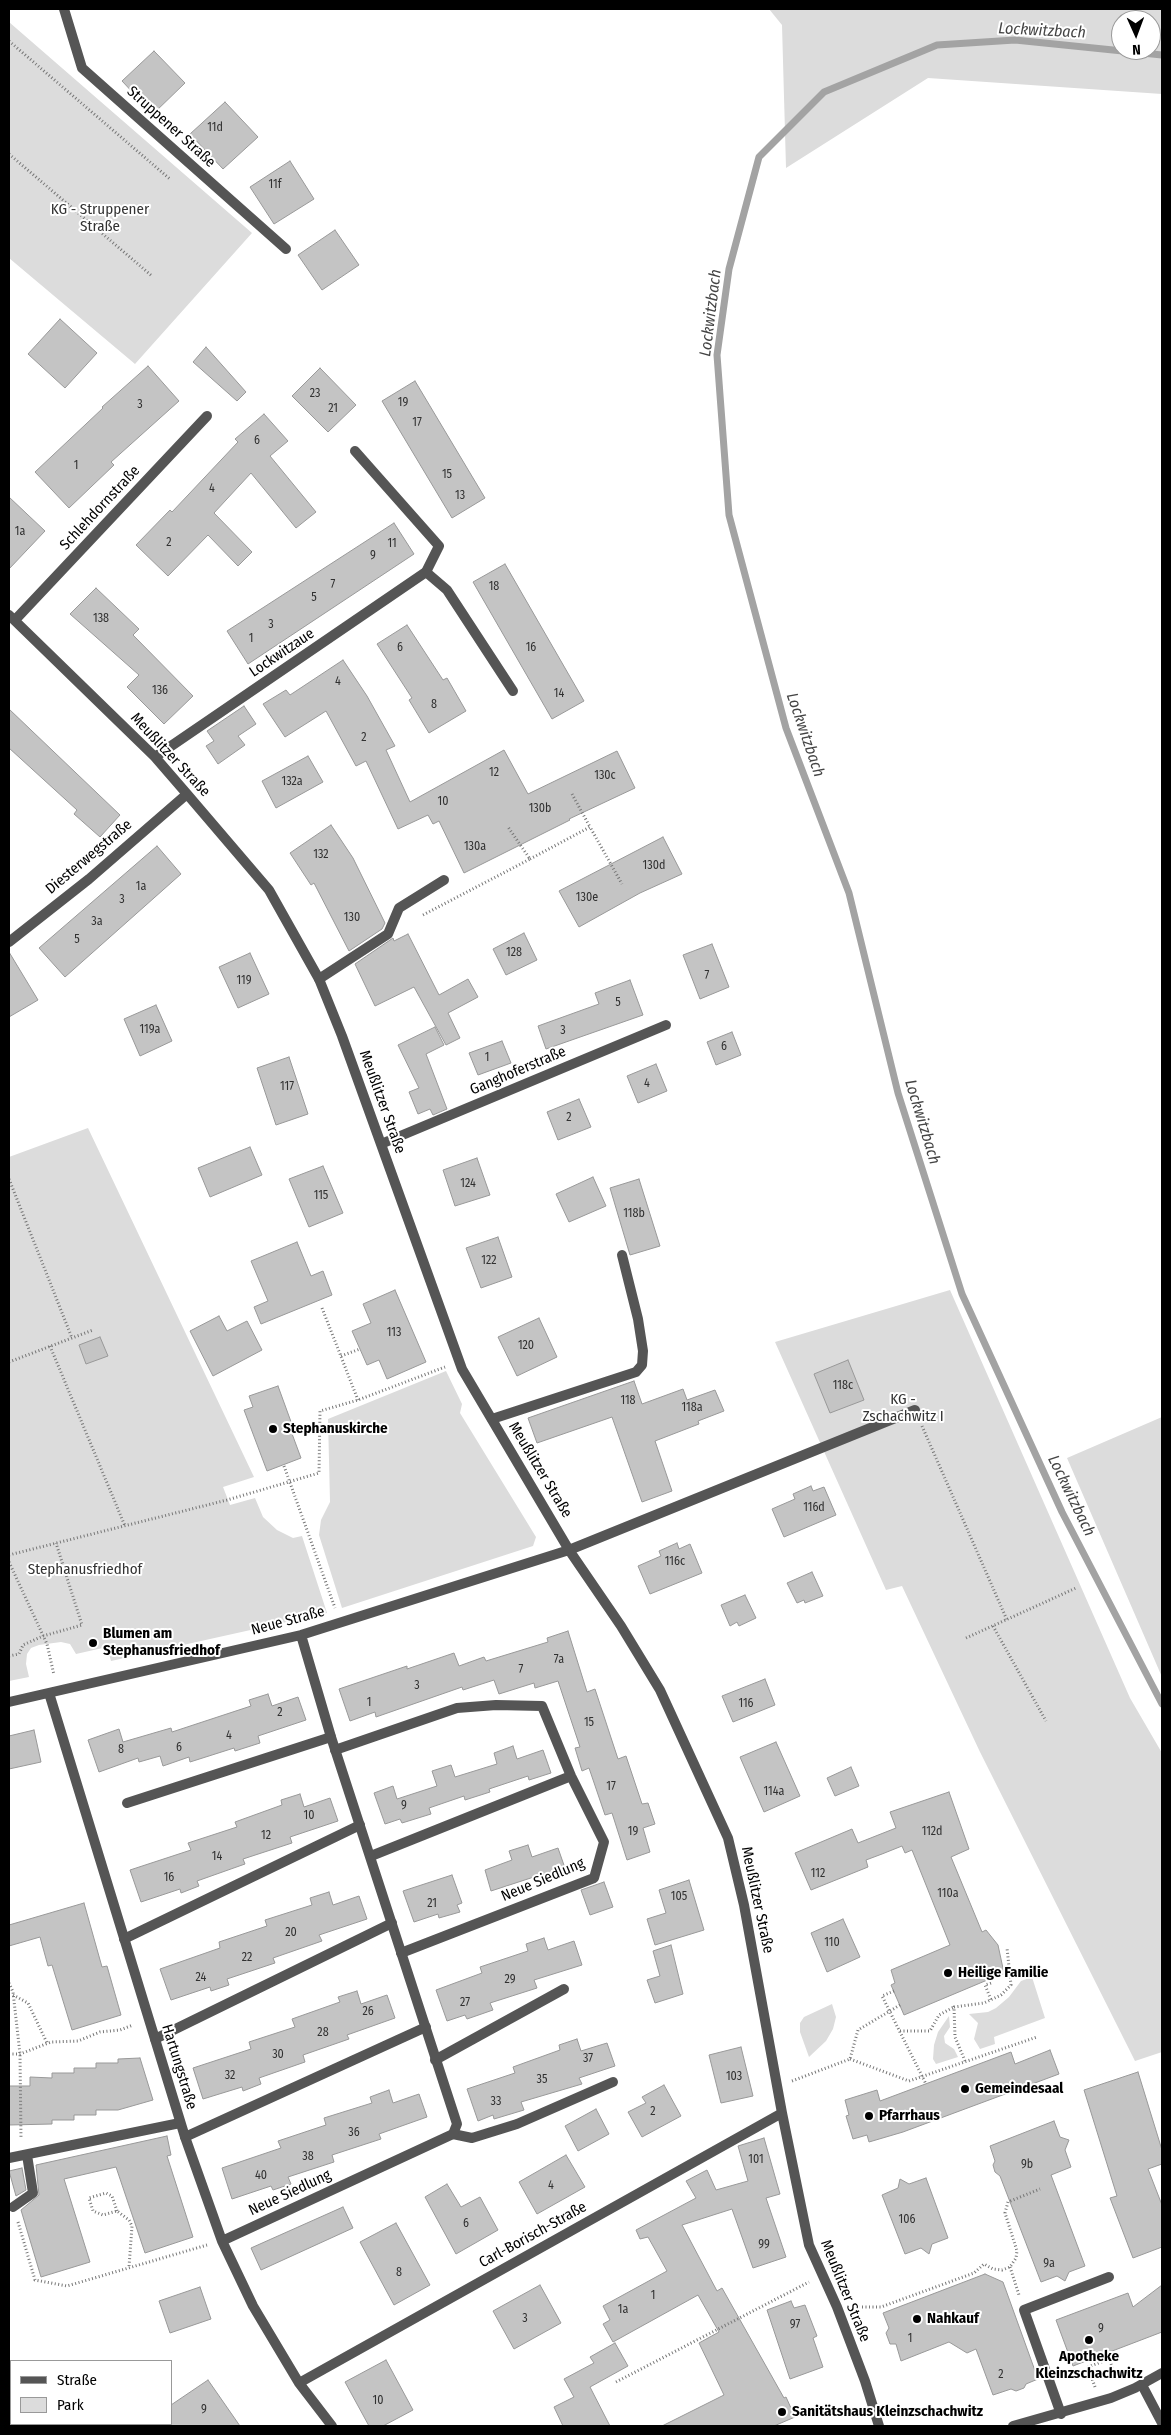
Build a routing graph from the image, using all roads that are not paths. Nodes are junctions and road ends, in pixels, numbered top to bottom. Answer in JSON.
{"nodes":[{"id":1,"x":64,"y":9,"type":"edge"},
{"id":2,"x":286,"y":249,"type":"dead end"},
{"id":3,"x":207,"y":416,"type":"dead end"},
{"id":4,"x":356,"y":451,"type":"dead end"},
{"id":5,"x":426,"y":572,"type":"junction"},
{"id":6,"x":12,"y":617,"type":"edge"},
{"id":7,"x":514,"y":690,"type":"dead end"},
{"id":8,"x":156,"y":758,"type":"junction"},
{"id":9,"x":187,"y":794,"type":"junction"},
{"id":10,"x":444,"y":880,"type":"dead end"},
{"id":11,"x":9,"y":942,"type":"edge"},
{"id":12,"x":319,"y":979,"type":"junction"},
{"id":13,"x":666,"y":1025,"type":"dead end"},
{"id":14,"x":381,"y":1144,"type":"junction"},
{"id":15,"x":622,"y":1254,"type":"dead end"},
{"id":16,"x":915,"y":1410,"type":"road end"},
{"id":17,"x":492,"y":1419,"type":"junction"},
{"id":18,"x":569,"y":1550,"type":"junction"},
{"id":19,"x":301,"y":1635,"type":"junction"},
{"id":20,"x":53,"y":1692,"type":"junction"},
{"id":21,"x":9,"y":1702,"type":"edge"},
{"id":22,"x":331,"y":1738,"type":"junction"},
{"id":23,"x":335,"y":1750,"type":"junction"},
{"id":24,"x":571,"y":1776,"type":"junction"},
{"id":25,"x":127,"y":1803,"type":"dead end"},
{"id":26,"x":360,"y":1825,"type":"junction"},
{"id":27,"x":371,"y":1856,"type":"junction"},
{"id":28,"x":392,"y":1923,"type":"junction"},
{"id":29,"x":124,"y":1939,"type":"junction"},
{"id":30,"x":401,"y":1953,"type":"junction"},
{"id":31,"x":564,"y":1989,"type":"dead end"},
{"id":32,"x":426,"y":2027,"type":"junction"},
{"id":33,"x":155,"y":2039,"type":"junction"},
{"id":34,"x":435,"y":2060,"type":"junction"},
{"id":35,"x":613,"y":2082,"type":"dead end"},
{"id":36,"x":782,"y":2113,"type":"junction"},
{"id":37,"x":180,"y":2123,"type":"junction"},
{"id":38,"x":453,"y":2134,"type":"junction"},
{"id":39,"x":185,"y":2137,"type":"junction"},
{"id":40,"x":24,"y":2155,"type":"junction"},
{"id":41,"x":9,"y":2158,"type":"edge"},
{"id":42,"x":13,"y":2207,"type":"road end"},
{"id":43,"x":222,"y":2241,"type":"junction"},
{"id":44,"x":1109,"y":2276,"type":"dead end"},
{"id":45,"x":1162,"y":2373,"type":"edge"},
{"id":46,"x":299,"y":2383,"type":"junction"},
{"id":47,"x":1142,"y":2385,"type":"junction"},
{"id":48,"x":1061,"y":2414,"type":"junction"},
{"id":49,"x":1162,"y":2423,"type":"edge"},
{"id":50,"x":332,"y":2426,"type":"edge"},
{"id":51,"x":880,"y":2426,"type":"edge"},
{"id":52,"x":1013,"y":2426,"type":"edge"}],
"edges":[{"from":1,"to":2,"type":"street","name":"Struppener Straße"},
{"from":3,"to":6,"type":"street","name":"Schlehdornstraße"},
{"from":4,"to":5,"type":"street","name":"Lockwitzaue"},
{"from":5,"to":7,"type":"street"},
{"from":5,"to":8,"type":"street","name":"Lockwitzaue"},
{"from":6,"to":8,"type":"street","name":"Meußlitzer Straße"},
{"from":8,"to":9,"type":"street","name":"Meußlitzer Straße"},
{"from":9,"to":11,"type":"street","name":"Diesterwegstraße"},
{"from":9,"to":12,"type":"street","name":"Meußlitzer Straße"},
{"from":10,"to":12,"type":"street"},
{"from":12,"to":14,"type":"street","name":"Meußlitzer Straße"},
{"from":13,"to":14,"type":"street","name":"Ganghoferstraße"},
{"from":14,"to":17,"type":"street","name":"Meußlitzer Straße"},
{"from":15,"to":17,"type":"street"},
{"from":16,"to":18,"type":"street","name":"Neue Straße"},
{"from":17,"to":18,"type":"street","name":"Meußlitzer Straße"},
{"from":18,"to":19,"type":"street","name":"Neue Straße"},
{"from":18,"to":36,"type":"street","name":"Meußlitzer Straße"},
{"from":19,"to":20,"type":"street","name":"Neue Straße"},
{"from":19,"to":22,"type":"street"},
{"from":20,"to":21,"type":"street","name":"Neue Straße"},
{"from":20,"to":29,"type":"street","name":"Hartungstraße"},
{"from":22,"to":23,"type":"street"},
{"from":22,"to":25,"type":"street"},
{"from":23,"to":24,"type":"street","name":"Neue Siedlung"},
{"from":23,"to":26,"type":"street"},
{"from":24,"to":27,"type":"street"},
{"from":24,"to":30,"type":"street","name":"Neue Siedlung"},
{"from":26,"to":27,"type":"street"},
{"from":26,"to":29,"type":"street"},
{"from":27,"to":28,"type":"street"},
{"from":28,"to":30,"type":"street"},
{"from":28,"to":33,"type":"street"},
{"from":29,"to":33,"type":"street","name":"Hartungstraße"},
{"from":30,"to":32,"type":"street"},
{"from":31,"to":34,"type":"street"},
{"from":32,"to":34,"type":"street"},
{"from":32,"to":39,"type":"street"},
{"from":33,"to":37,"type":"street","name":"Hartungstraße"},
{"from":34,"to":38,"type":"street"},
{"from":35,"to":38,"type":"street"},
{"from":36,"to":46,"type":"street","name":"Carl-Borisch-Straße"},
{"from":36,"to":51,"type":"street","name":"Meußlitzer Straße"},
{"from":37,"to":39,"type":"street","name":"Hartungstraße"},
{"from":37,"to":40,"type":"street"},
{"from":38,"to":43,"type":"street","name":"Neue Siedlung"},
{"from":39,"to":43,"type":"street","name":"Hartungstraße"},
{"from":40,"to":41,"type":"street"},
{"from":40,"to":42,"type":"street"},
{"from":43,"to":46,"type":"street","name":"Hartungstraße"},
{"from":44,"to":48,"type":"street"},
{"from":45,"to":47,"type":"street"},
{"from":46,"to":50,"type":"street","name":"Hartungstraße"},
{"from":47,"to":48,"type":"street"},
{"from":47,"to":49,"type":"street"},
{"from":48,"to":52,"type":"street"}]}
